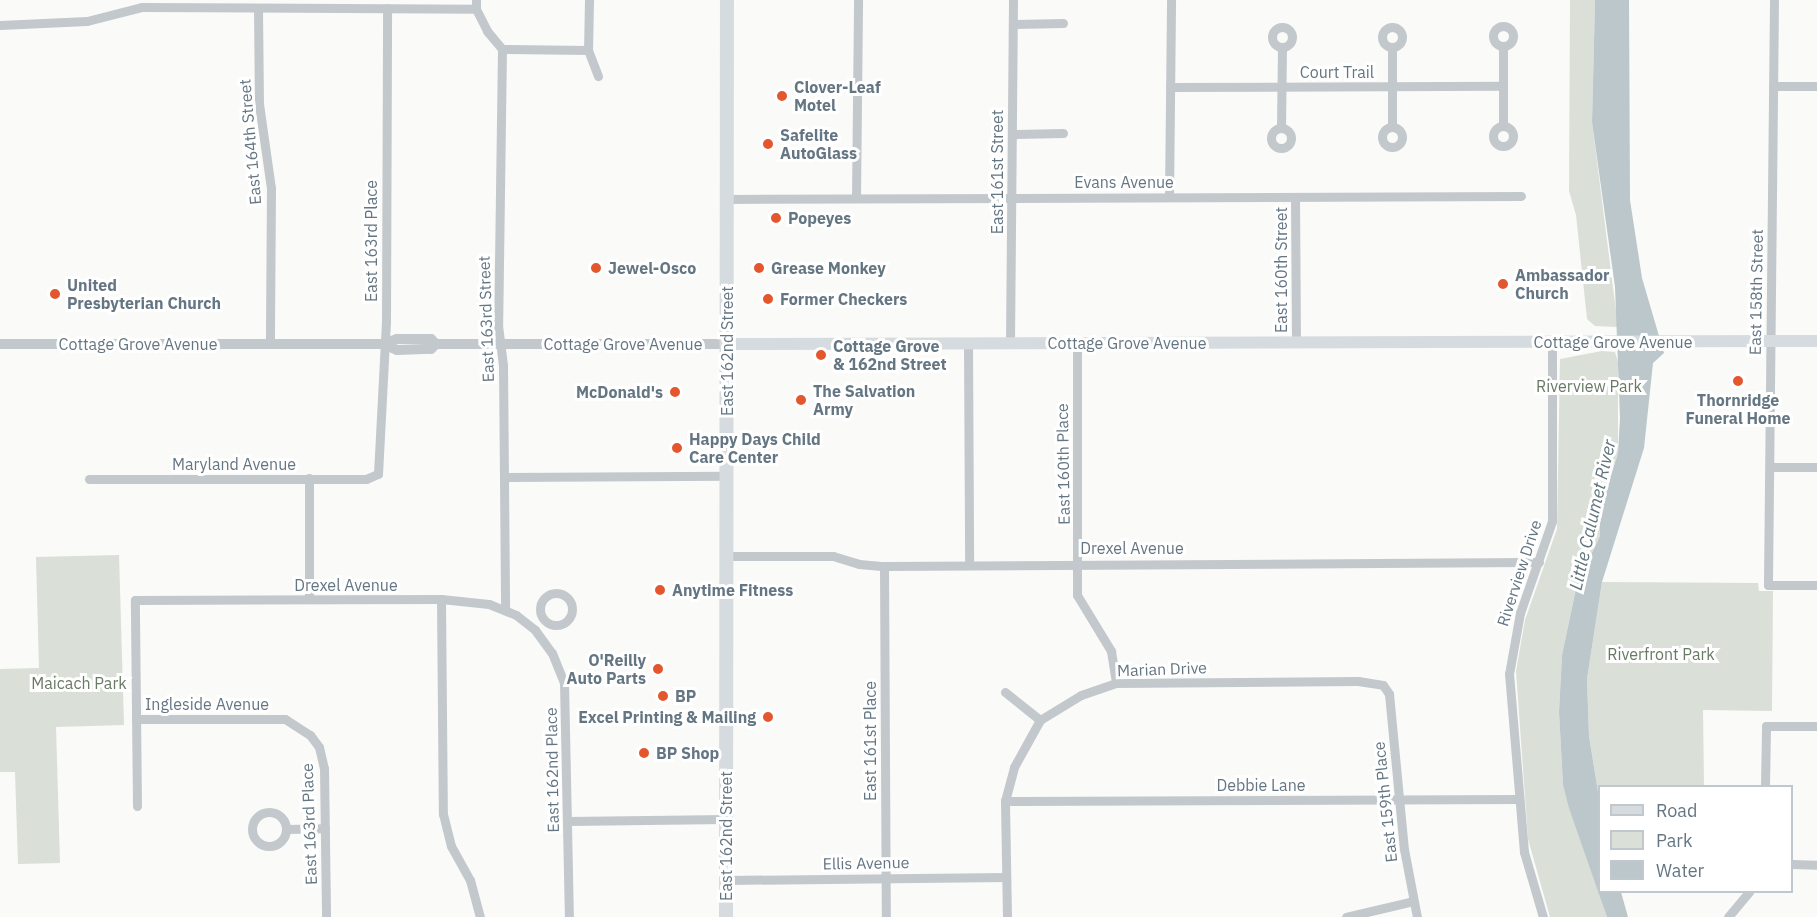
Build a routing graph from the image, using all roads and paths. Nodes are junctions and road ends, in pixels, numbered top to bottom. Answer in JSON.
{"nodes":[{"id":1,"x":589,"y":0,"type":"edge"},
{"id":2,"x":727,"y":0,"type":"edge"},
{"id":3,"x":858,"y":0,"type":"edge"},
{"id":4,"x":1013,"y":0,"type":"edge"},
{"id":5,"x":1171,"y":0,"type":"edge"},
{"id":6,"x":1774,"y":0,"type":"edge"},
{"id":7,"x":476,"y":5,"type":"edge"},
{"id":8,"x":387,"y":8,"type":"junction"},
{"id":9,"x":258,"y":9,"type":"junction"},
{"id":10,"x":1063,"y":23,"type":"dead end"},
{"id":11,"x":1013,"y":24,"type":"junction"},
{"id":12,"x":0,"y":25,"type":"edge"},
{"id":13,"x":1503,"y":46,"type":"dead end"},
{"id":14,"x":1282,"y":47,"type":"dead end"},
{"id":15,"x":1392,"y":47,"type":"dead end"},
{"id":16,"x":502,"y":49,"type":"junction"},
{"id":17,"x":588,"y":50,"type":"junction"},
{"id":18,"x":598,"y":76,"type":"dead end"},
{"id":19,"x":1392,"y":86,"type":"junction"},
{"id":20,"x":1503,"y":86,"type":"junction"},
{"id":21,"x":1773,"y":86,"type":"junction"},
{"id":22,"x":1817,"y":86,"type":"edge"},
{"id":23,"x":1170,"y":87,"type":"junction"},
{"id":24,"x":1281,"y":87,"type":"junction"},
{"id":25,"x":1503,"y":126,"type":"dead end"},
{"id":26,"x":1392,"y":127,"type":"dead end"},
{"id":27,"x":1281,"y":128,"type":"dead end"},
{"id":28,"x":1012,"y":134,"type":"junction"},
{"id":29,"x":1063,"y":134,"type":"dead end"},
{"id":30,"x":1521,"y":196,"type":"dead end"},
{"id":31,"x":1169,"y":197,"type":"junction"},
{"id":32,"x":1295,"y":197,"type":"junction"},
{"id":33,"x":856,"y":198,"type":"junction"},
{"id":34,"x":1011,"y":198,"type":"junction"},
{"id":35,"x":727,"y":199,"type":"junction"},
{"id":36,"x":1770,"y":341,"type":"junction"},
{"id":37,"x":1817,"y":341,"type":"edge"},
{"id":38,"x":1077,"y":343,"type":"junction"},
{"id":39,"x":1296,"y":343,"type":"junction"},
{"id":40,"x":1552,"y":343,"type":"junction"},
{"id":41,"x":0,"y":344,"type":"edge"},
{"id":42,"x":270,"y":344,"type":"junction"},
{"id":43,"x":383,"y":344,"type":"junction"},
{"id":44,"x":501,"y":344,"type":"junction"},
{"id":45,"x":727,"y":344,"type":"junction"},
{"id":46,"x":968,"y":344,"type":"junction"},
{"id":47,"x":1010,"y":344,"type":"junction"},
{"id":48,"x":1770,"y":467,"type":"junction"},
{"id":49,"x":1817,"y":467,"type":"edge"},
{"id":50,"x":378,"y":474,"type":"joint"},
{"id":51,"x":727,"y":476,"type":"junction"},
{"id":52,"x":504,"y":477,"type":"junction"},
{"id":53,"x":309,"y":478,"type":"junction"},
{"id":54,"x":89,"y":479,"type":"dead end"},
{"id":55,"x":727,"y":556,"type":"junction"},
{"id":56,"x":1539,"y":562,"type":"junction"},
{"id":57,"x":969,"y":563,"type":"junction"},
{"id":58,"x":1080,"y":563,"type":"junction"},
{"id":59,"x":884,"y":566,"type":"junction"},
{"id":60,"x":1817,"y":585,"type":"edge"},
{"id":61,"x":309,"y":599,"type":"junction"},
{"id":62,"x":441,"y":599,"type":"junction"},
{"id":63,"x":506,"y":609,"type":"junction"},
{"id":64,"x":544,"y":620,"type":"dead end"},
{"id":65,"x":535,"y":630,"type":"junction"},
{"id":66,"x":1116,"y":683,"type":"junction"},
{"id":67,"x":1383,"y":685,"type":"joint"},
{"id":68,"x":1005,"y":692,"type":"dead end"},
{"id":69,"x":136,"y":719,"type":"junction"},
{"id":70,"x":1040,"y":720,"type":"junction"},
{"id":71,"x":1817,"y":726,"type":"edge"},
{"id":72,"x":310,"y":735,"type":"joint"},
{"id":73,"x":1765,"y":785,"type":"edge"},
{"id":74,"x":1399,"y":800,"type":"junction"},
{"id":75,"x":1518,"y":800,"type":"junction"},
{"id":76,"x":1005,"y":801,"type":"junction"},
{"id":77,"x":137,"y":806,"type":"dead end"},
{"id":78,"x":726,"y":819,"type":"junction"},
{"id":79,"x":568,"y":821,"type":"junction"},
{"id":80,"x":325,"y":828,"type":"junction"},
{"id":81,"x":286,"y":829,"type":"dead end"},
{"id":82,"x":1793,"y":864,"type":"edge"},
{"id":83,"x":1817,"y":865,"type":"edge"},
{"id":84,"x":1006,"y":877,"type":"junction"},
{"id":85,"x":886,"y":878,"type":"junction"},
{"id":86,"x":726,"y":880,"type":"junction"},
{"id":87,"x":1747,"y":893,"type":"edge"},
{"id":88,"x":1413,"y":901,"type":"junction"},
{"id":89,"x":326,"y":917,"type":"edge"},
{"id":90,"x":480,"y":917,"type":"edge"},
{"id":91,"x":569,"y":917,"type":"edge"},
{"id":92,"x":726,"y":917,"type":"edge"},
{"id":93,"x":886,"y":917,"type":"edge"},
{"id":94,"x":1006,"y":917,"type":"edge"},
{"id":95,"x":1346,"y":917,"type":"edge"},
{"id":96,"x":1417,"y":917,"type":"edge"},
{"id":97,"x":1543,"y":917,"type":"edge"},
{"id":98,"x":1728,"y":917,"type":"edge"}],
"edges":[{"from":1,"to":17,"type":"street"},
{"from":2,"to":35,"type":"main road","name":"East 162nd Street"},
{"from":3,"to":33,"type":"street"},
{"from":4,"to":11,"type":"street","name":"East 161st Street"},
{"from":5,"to":23,"type":"street"},
{"from":6,"to":21,"type":"street","name":"East 158th Street"},
{"from":7,"to":8,"type":"street"},
{"from":7,"to":16,"type":"street"},
{"from":8,"to":9,"type":"street"},
{"from":8,"to":43,"type":"street","name":"East 163rd Place"},
{"from":9,"to":12,"type":"street"},
{"from":9,"to":42,"type":"street","name":"East 164th Street"},
{"from":10,"to":11,"type":"street"},
{"from":11,"to":28,"type":"street","name":"East 161st Street"},
{"from":13,"to":20,"type":"street"},
{"from":14,"to":24,"type":"street"},
{"from":15,"to":19,"type":"street"},
{"from":16,"to":17,"type":"street"},
{"from":16,"to":44,"type":"street","name":"East 163rd Street"},
{"from":17,"to":18,"type":"street"},
{"from":19,"to":20,"type":"street","name":"Court Trail"},
{"from":19,"to":24,"type":"street","name":"Court Trail"},
{"from":19,"to":26,"type":"street"},
{"from":20,"to":25,"type":"street"},
{"from":21,"to":22,"type":"street"},
{"from":21,"to":36,"type":"street","name":"East 158th Street"},
{"from":23,"to":24,"type":"street","name":"Court Trail"},
{"from":23,"to":31,"type":"street"},
{"from":24,"to":27,"type":"street"},
{"from":28,"to":29,"type":"street"},
{"from":28,"to":34,"type":"street","name":"East 161st Street"},
{"from":30,"to":32,"type":"street","name":"Evans Avenue"},
{"from":31,"to":32,"type":"street","name":"Evans Avenue"},
{"from":31,"to":34,"type":"street","name":"Evans Avenue"},
{"from":32,"to":39,"type":"street","name":"East 160th Street"},
{"from":33,"to":34,"type":"street","name":"Evans Avenue"},
{"from":33,"to":35,"type":"street","name":"Evans Avenue"},
{"from":34,"to":47,"type":"street","name":"East 161st Street"},
{"from":35,"to":45,"type":"main road","name":"East 162nd Street"},
{"from":36,"to":37,"type":"main road","name":"Cottage Grove Avenue"},
{"from":36,"to":40,"type":"main road","name":"Cottage Grove Avenue"},
{"from":36,"to":48,"type":"street","name":"East 158th Street"},
{"from":38,"to":39,"type":"main road","name":"Cottage Grove Avenue"},
{"from":38,"to":47,"type":"main road","name":"Cottage Grove Avenue"},
{"from":38,"to":58,"type":"street","name":"East 160th Place"},
{"from":39,"to":40,"type":"main road","name":"Cottage Grove Avenue"},
{"from":40,"to":56,"type":"street","name":"Riverview Drive"},
{"from":41,"to":42,"type":"street","name":"Cottage Grove Avenue"},
{"from":42,"to":43,"type":"street","name":"Cottage Grove Avenue"},
{"from":43,"to":44,"type":"street","name":"Cottage Grove Avenue"},
{"from":43,"to":50,"type":"street","name":"East 163rd Place"},
{"from":44,"to":45,"type":"street","name":"Cottage Grove Avenue"},
{"from":44,"to":52,"type":"street","name":"East 163rd Street"},
{"from":45,"to":46,"type":"main road","name":"Cottage Grove Avenue"},
{"from":45,"to":51,"type":"main road","name":"East 162nd Street"},
{"from":46,"to":47,"type":"main road","name":"Cottage Grove Avenue"},
{"from":46,"to":57,"type":"street"},
{"from":48,"to":49,"type":"street"},
{"from":48,"to":60,"type":"street","name":"East 158th Street"},
{"from":50,"to":53,"type":"street","name":"Maryland Avenue"},
{"from":51,"to":52,"type":"street"},
{"from":51,"to":55,"type":"main road","name":"East 162nd Street"},
{"from":52,"to":63,"type":"street","name":"East 163rd Street"},
{"from":53,"to":54,"type":"street","name":"Maryland Avenue"},
{"from":53,"to":61,"type":"street"},
{"from":55,"to":59,"type":"street","name":"Drexel Avenue"},
{"from":55,"to":78,"type":"main road","name":"East 162nd Street"},
{"from":56,"to":58,"type":"street","name":"Drexel Avenue"},
{"from":56,"to":75,"type":"street","name":"Riverview Drive"},
{"from":57,"to":58,"type":"street","name":"Drexel Avenue"},
{"from":57,"to":59,"type":"street","name":"Drexel Avenue"},
{"from":58,"to":66,"type":"street","name":"East 160th Place"},
{"from":59,"to":85,"type":"street","name":"East 161st Place"},
{"from":61,"to":62,"type":"street","name":"Drexel Avenue"},
{"from":61,"to":69,"type":"street","name":"Drexel Avenue"},
{"from":62,"to":63,"type":"street","name":"Drexel Avenue"},
{"from":62,"to":90,"type":"street"},
{"from":63,"to":65,"type":"street","name":"Drexel Avenue"},
{"from":64,"to":65,"type":"street"},
{"from":65,"to":79,"type":"street","name":"East 162nd Place"},
{"from":66,"to":67,"type":"street","name":"Marian Drive"},
{"from":66,"to":70,"type":"street","name":"Marian Drive"},
{"from":67,"to":74,"type":"street","name":"East 159th Place"},
{"from":68,"to":70,"type":"street"},
{"from":69,"to":72,"type":"street","name":"Ingleside Avenue"},
{"from":69,"to":77,"type":"street"},
{"from":70,"to":76,"type":"street","name":"Marian Drive"},
{"from":71,"to":73,"type":"street"},
{"from":72,"to":80,"type":"street","name":"East 163rd Place"},
{"from":74,"to":75,"type":"street","name":"Debbie Lane"},
{"from":74,"to":76,"type":"street","name":"Debbie Lane"},
{"from":74,"to":88,"type":"street","name":"East 159th Place"},
{"from":75,"to":97,"type":"street","name":"Riverview Drive"},
{"from":76,"to":84,"type":"street"},
{"from":78,"to":79,"type":"street"},
{"from":78,"to":86,"type":"main road","name":"East 162nd Street"},
{"from":79,"to":91,"type":"street","name":"East 162nd Place"},
{"from":80,"to":81,"type":"street"},
{"from":80,"to":89,"type":"street","name":"East 163rd Place"},
{"from":82,"to":83,"type":"street"},
{"from":84,"to":85,"type":"street","name":"Ellis Avenue"},
{"from":84,"to":94,"type":"street"},
{"from":85,"to":86,"type":"street","name":"Ellis Avenue"},
{"from":85,"to":93,"type":"street","name":"East 161st Place"},
{"from":86,"to":92,"type":"main road","name":"East 162nd Street"},
{"from":87,"to":98,"type":"street"},
{"from":88,"to":95,"type":"street"},
{"from":88,"to":96,"type":"street","name":"East 159th Place"}]}
